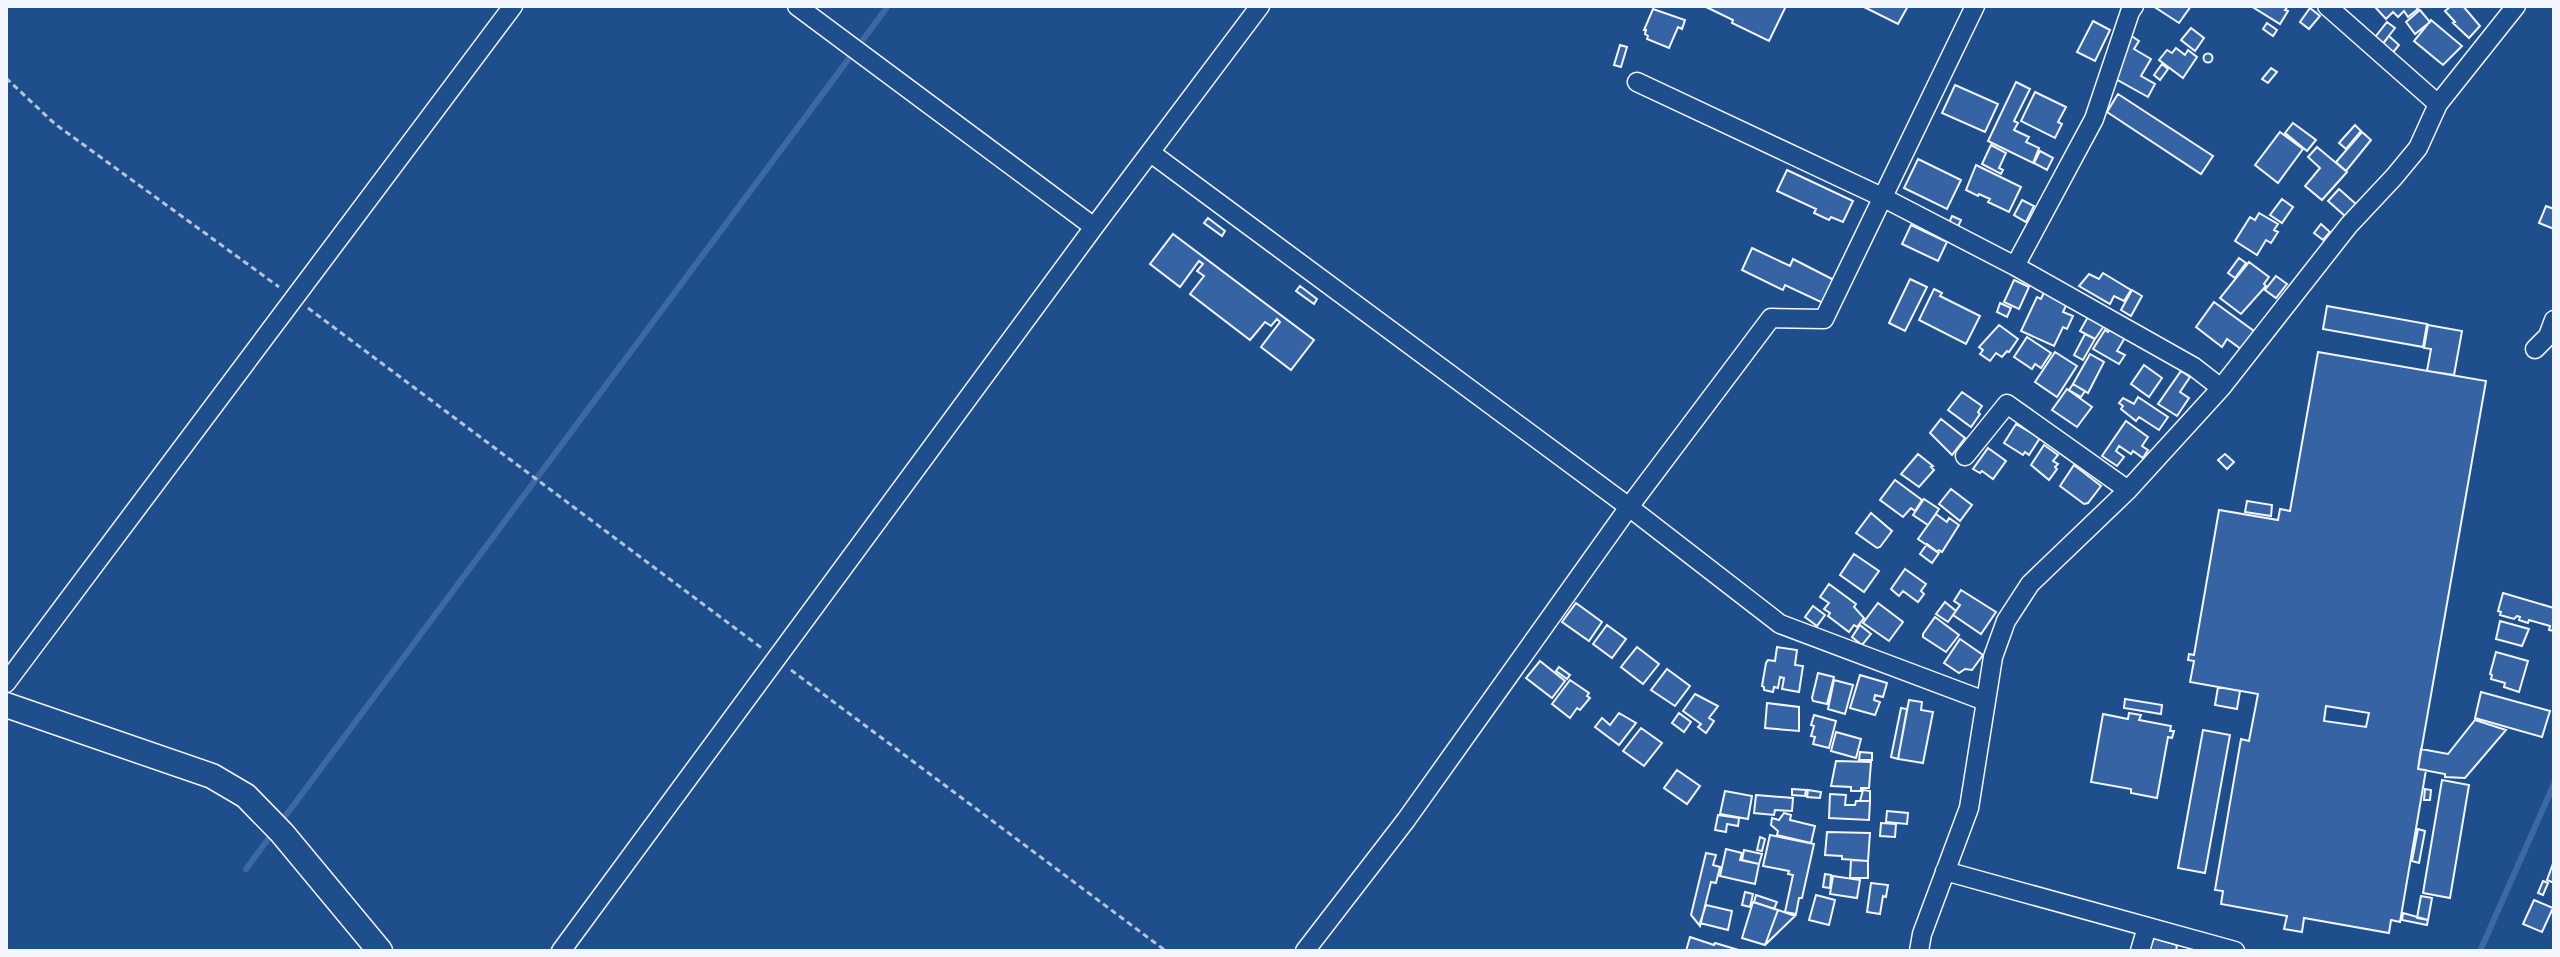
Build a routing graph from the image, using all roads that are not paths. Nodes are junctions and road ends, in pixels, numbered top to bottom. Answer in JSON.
{"nodes":[{"id":1,"x":513,"y":6,"type":"edge"},
{"id":2,"x":797,"y":6,"type":"edge"},
{"id":3,"x":1260,"y":6,"type":"edge"},
{"id":4,"x":1975,"y":6,"type":"edge"},
{"id":5,"x":2134,"y":6,"type":"edge"},
{"id":6,"x":2327,"y":6,"type":"edge"},
{"id":7,"x":2511,"y":8,"type":"edge"},
{"id":8,"x":1637,"y":82,"type":"dead end"},
{"id":9,"x":2438,"y":104,"type":"junction"},
{"id":10,"x":1151,"y":153,"type":"junction"},
{"id":11,"x":1884,"y":198,"type":"junction"},
{"id":12,"x":1094,"y":227,"type":"junction"},
{"id":13,"x":2015,"y":266,"type":"junction"},
{"id":14,"x":2554,"y":320,"type":"edge"},
{"id":15,"x":2535,"y":349,"type":"dead end"},
{"id":16,"x":2221,"y":388,"type":"junction"},
{"id":17,"x":1965,"y":456,"type":"dead end"},
{"id":18,"x":2128,"y":490,"type":"junction"},
{"id":19,"x":1629,"y":507,"type":"junction"},
{"id":20,"x":6,"y":683,"type":"edge"},
{"id":21,"x":1985,"y":701,"type":"junction"},
{"id":22,"x":6,"y":705,"type":"edge"},
{"id":23,"x":1945,"y":871,"type":"junction"},
{"id":24,"x":2147,"y":927,"type":"junction"},
{"id":25,"x":380,"y":951,"type":"edge"},
{"id":26,"x":561,"y":951,"type":"edge"},
{"id":27,"x":1305,"y":951,"type":"edge"},
{"id":28,"x":1919,"y":951,"type":"edge"},
{"id":29,"x":2140,"y":951,"type":"edge"},
{"id":30,"x":2235,"y":951,"type":"edge"}],
"edges":[{"from":1,"to":20,"type":"street"},
{"from":2,"to":12,"type":"street"},
{"from":3,"to":10,"type":"street"},
{"from":4,"to":11,"type":"street"},
{"from":5,"to":13,"type":"street"},
{"from":6,"to":9,"type":"street"},
{"from":7,"to":9,"type":"street"},
{"from":8,"to":11,"type":"street"},
{"from":9,"to":16,"type":"street"},
{"from":10,"to":12,"type":"street"},
{"from":10,"to":19,"type":"street"},
{"from":11,"to":13,"type":"street"},
{"from":11,"to":19,"type":"street"},
{"from":12,"to":26,"type":"street"},
{"from":13,"to":16,"type":"street"},
{"from":14,"to":15,"type":"street"},
{"from":16,"to":18,"type":"street"},
{"from":17,"to":18,"type":"street"},
{"from":18,"to":21,"type":"street"},
{"from":19,"to":21,"type":"street"},
{"from":19,"to":27,"type":"street"},
{"from":21,"to":23,"type":"street"},
{"from":22,"to":25,"type":"street"},
{"from":23,"to":24,"type":"street"},
{"from":23,"to":28,"type":"street"},
{"from":24,"to":29,"type":"street"},
{"from":24,"to":30,"type":"street"}]}
